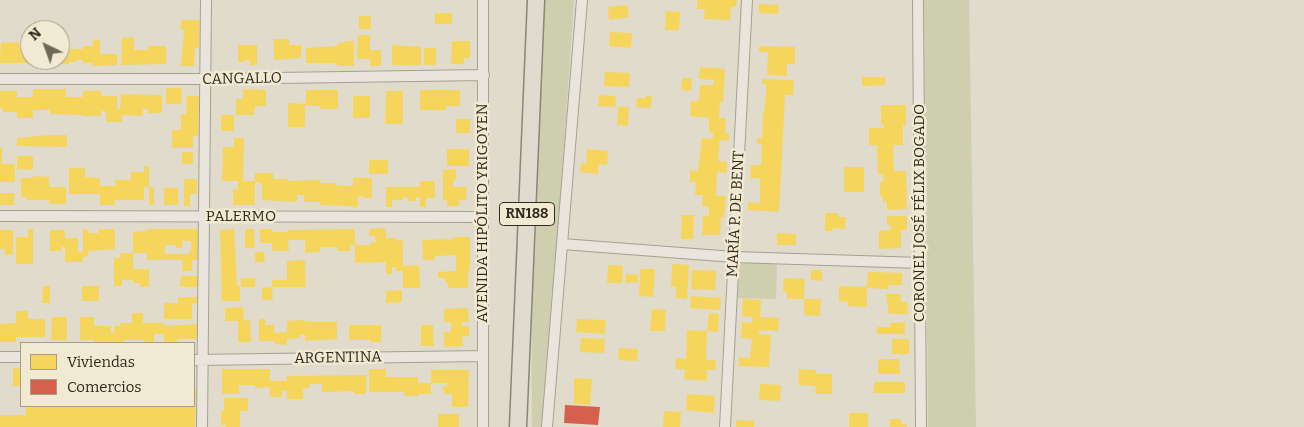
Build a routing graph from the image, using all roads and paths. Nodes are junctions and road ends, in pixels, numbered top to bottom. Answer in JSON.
{"nodes":[{"id":1,"x":206,"y":0,"type":"edge"},
{"id":2,"x":483,"y":0,"type":"edge"},
{"id":3,"x":536,"y":0,"type":"edge"},
{"id":4,"x":582,"y":0,"type":"edge"},
{"id":5,"x":747,"y":0,"type":"edge"},
{"id":6,"x":918,"y":0,"type":"edge"},
{"id":7,"x":484,"y":75,"type":"junction"},
{"id":8,"x":0,"y":79,"type":"edge"},
{"id":9,"x":206,"y":79,"type":"junction"},
{"id":10,"x":0,"y":216,"type":"edge"},
{"id":11,"x":204,"y":217,"type":"junction"},
{"id":12,"x":482,"y":217,"type":"junction"},
{"id":13,"x":562,"y":244,"type":"junction"},
{"id":14,"x":734,"y":257,"type":"junction"},
{"id":15,"x":921,"y":263,"type":"junction"},
{"id":16,"x":483,"y":356,"type":"junction"},
{"id":17,"x":0,"y":357,"type":"edge"},
{"id":18,"x":20,"y":357,"type":"edge"},
{"id":19,"x":198,"y":360,"type":"edge"},
{"id":20,"x":202,"y":427,"type":"edge"},
{"id":21,"x":483,"y":427,"type":"edge"},
{"id":22,"x":518,"y":427,"type":"edge"},
{"id":23,"x":547,"y":427,"type":"edge"},
{"id":24,"x":724,"y":427,"type":"edge"},
{"id":25,"x":921,"y":427,"type":"edge"}],
"edges":[{"from":1,"to":9,"type":"street"},
{"from":2,"to":7,"type":"street","name":"AVENIDA HIPÓLITO YRIGOYEN"},
{"from":3,"to":22,"type":"main road","number":"RN188"},
{"from":4,"to":13,"type":"street"},
{"from":5,"to":14,"type":"street","name":"MARÍA P. DE BENT"},
{"from":6,"to":15,"type":"street","name":"CORONEL JOSÉ FÉLIX BOGADO"},
{"from":7,"to":9,"type":"street","name":"CANGALLO"},
{"from":7,"to":12,"type":"street","name":"AVENIDA HIPÓLITO YRIGOYEN"},
{"from":8,"to":9,"type":"street","name":"CANGALLO"},
{"from":9,"to":11,"type":"street"},
{"from":10,"to":11,"type":"street","name":"PALERMO"},
{"from":11,"to":12,"type":"street","name":"PALERMO"},
{"from":11,"to":19,"type":"street"},
{"from":12,"to":16,"type":"street","name":"AVENIDA HIPÓLITO YRIGOYEN"},
{"from":13,"to":14,"type":"street"},
{"from":13,"to":23,"type":"street"},
{"from":14,"to":15,"type":"street"},
{"from":14,"to":24,"type":"street","name":"MARÍA P. DE BENT"},
{"from":15,"to":25,"type":"street","name":"CORONEL JOSÉ FÉLIX BOGADO"},
{"from":16,"to":19,"type":"street","name":"ARGENTINA"},
{"from":16,"to":21,"type":"street","name":"AVENIDA HIPÓLITO YRIGOYEN"},
{"from":17,"to":18,"type":"street"},
{"from":19,"to":20,"type":"street"}]}
